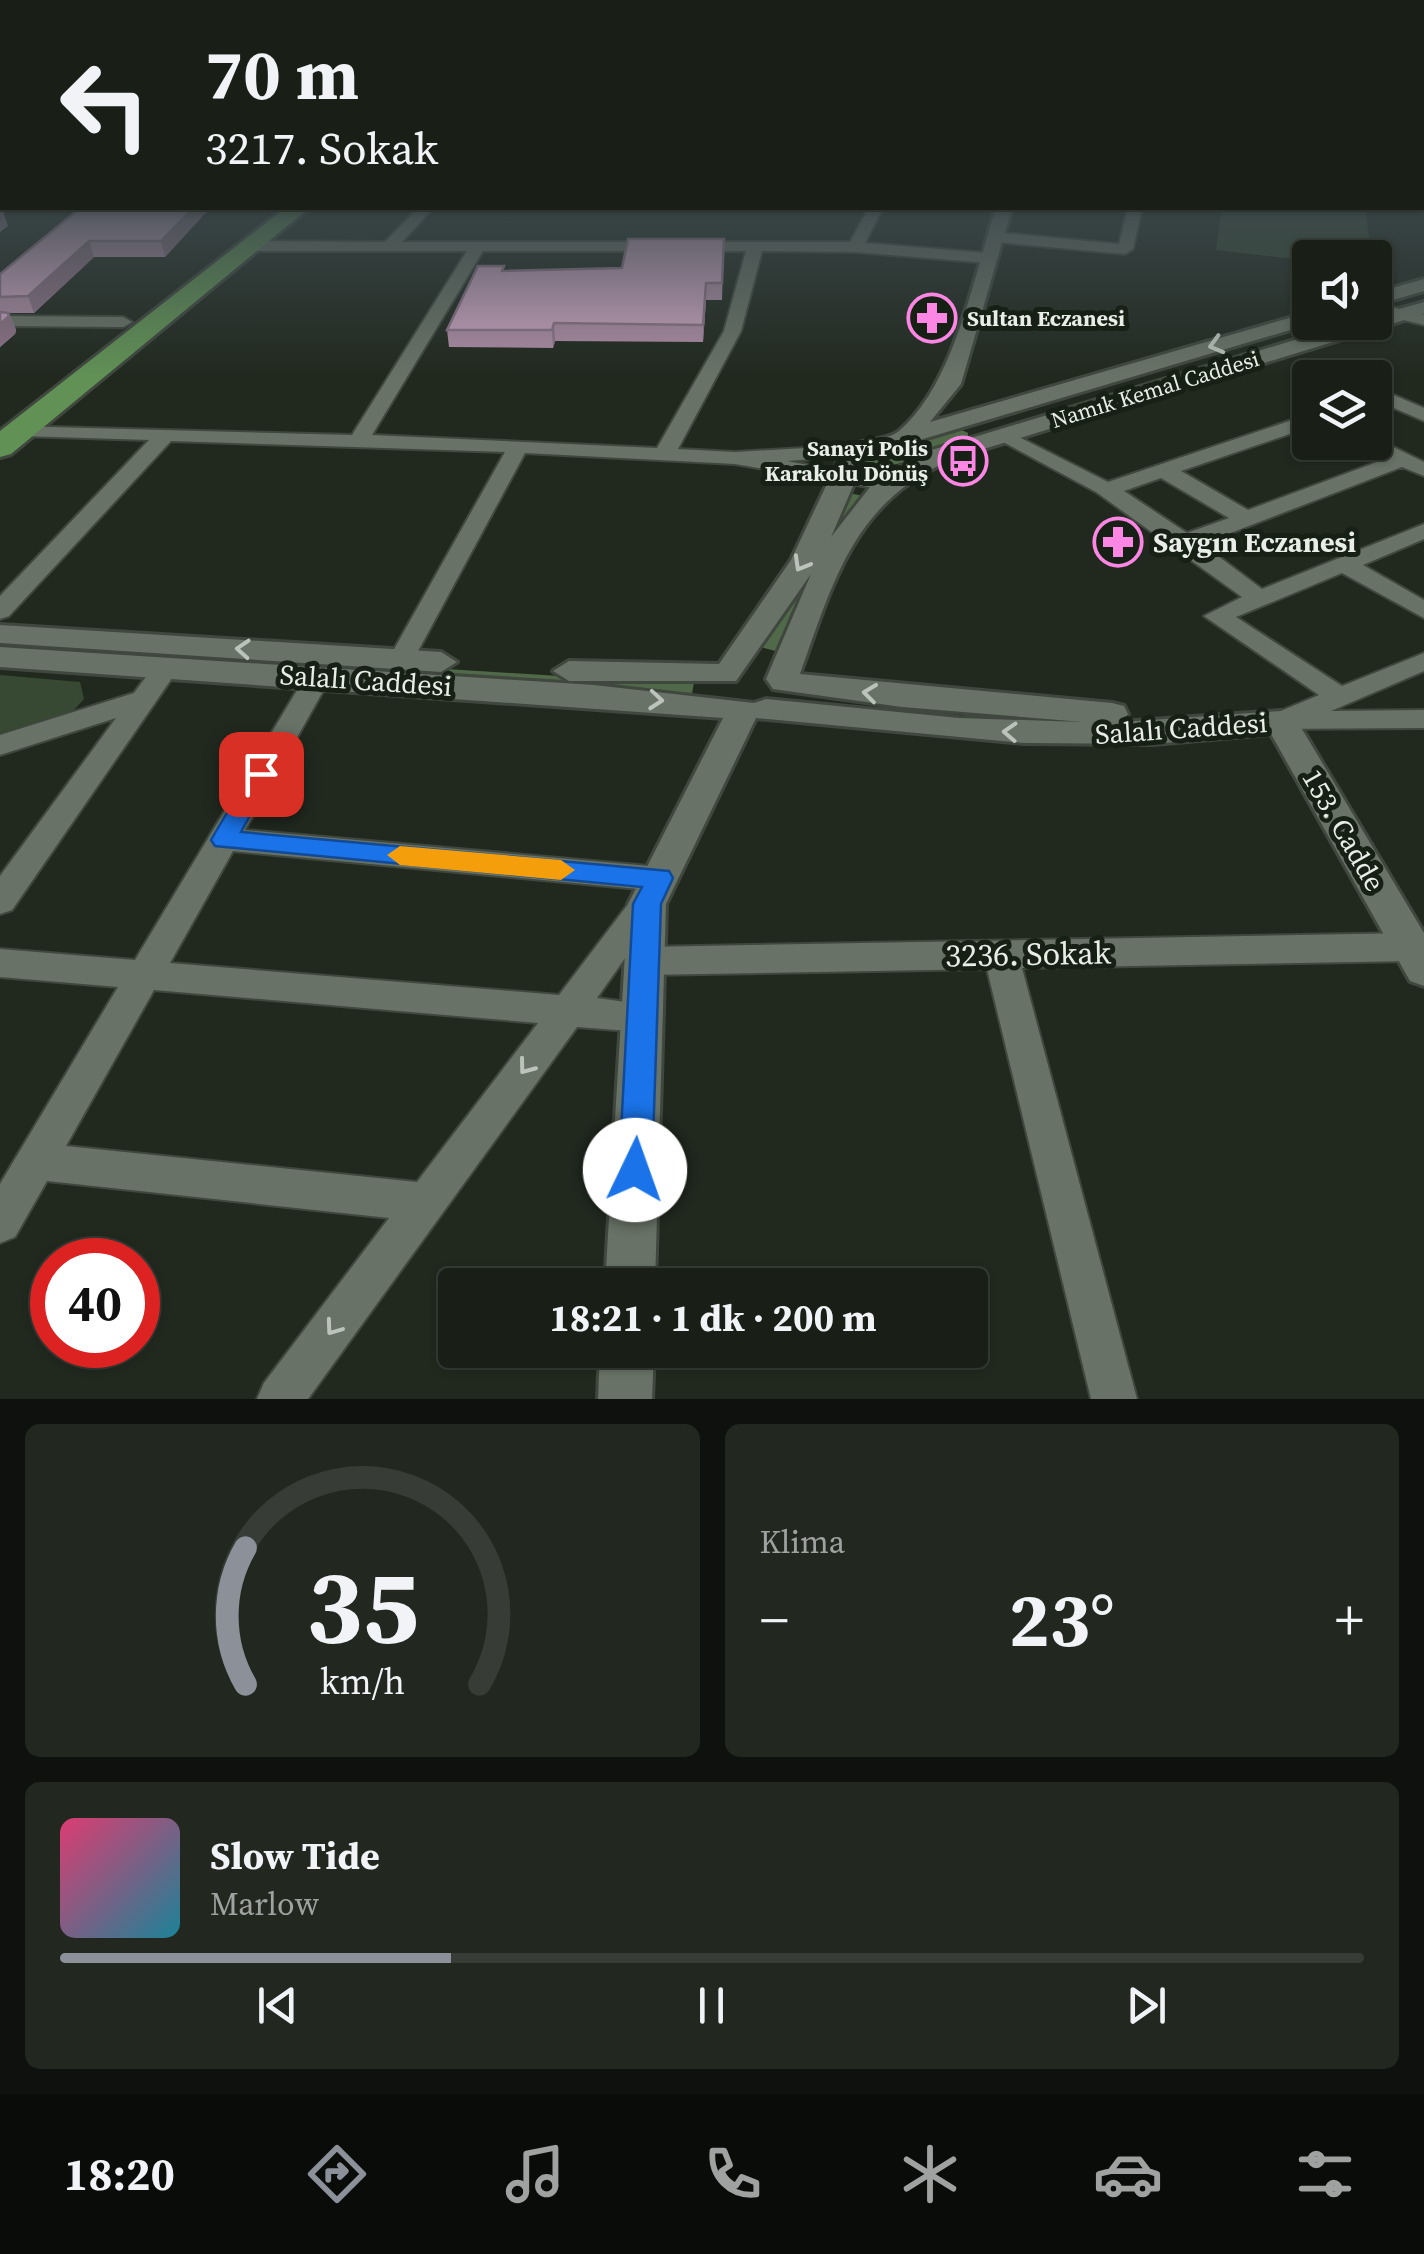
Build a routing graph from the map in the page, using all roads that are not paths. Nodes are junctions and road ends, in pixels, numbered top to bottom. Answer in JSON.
{"nodes":[{"id":1,"x":223,"y":245,"type":"edge"},
{"id":2,"x":992,"y":245,"type":"edge"},
{"id":3,"x":1081,"y":245,"type":"edge"},
{"id":4,"x":1126,"y":245,"type":"edge"},
{"id":5,"x":250,"y":246,"type":"joint"},
{"id":6,"x":389,"y":246,"type":"joint"},
{"id":7,"x":478,"y":246,"type":"junction"},
{"id":8,"x":755,"y":246,"type":"junction"},
{"id":9,"x":856,"y":246,"type":"joint"},
{"id":10,"x":988,"y":258,"type":"junction"},
{"id":11,"x":1424,"y":285,"type":"edge"},
{"id":12,"x":1392,"y":294,"type":"edge"},
{"id":13,"x":1392,"y":310,"type":"edge"},
{"id":14,"x":1417,"y":314,"type":"edge"},
{"id":15,"x":0,"y":321,"type":"edge"},
{"id":16,"x":124,"y":322,"type":"junction"},
{"id":17,"x":1292,"y":323,"type":"edge"},
{"id":18,"x":950,"y":384,"type":"junction"},
{"id":19,"x":1392,"y":400,"type":"edge"},
{"id":20,"x":1424,"y":414,"type":"edge"},
{"id":21,"x":967,"y":416,"type":"junction"},
{"id":22,"x":1292,"y":426,"type":"edge"},
{"id":23,"x":7,"y":432,"type":"edge"},
{"id":24,"x":908,"y":432,"type":"junction"},
{"id":25,"x":166,"y":434,"type":"junction"},
{"id":26,"x":1002,"y":436,"type":"junction"},
{"id":27,"x":359,"y":440,"type":"junction"},
{"id":28,"x":519,"y":446,"type":"junction"},
{"id":29,"x":858,"y":450,"type":"junction"},
{"id":30,"x":664,"y":454,"type":"junction"},
{"id":31,"x":735,"y":458,"type":"junction"},
{"id":32,"x":1414,"y":462,"type":"edge"},
{"id":33,"x":1163,"y":470,"type":"junction"},
{"id":34,"x":842,"y":476,"type":"junction"},
{"id":35,"x":884,"y":486,"type":"junction"},
{"id":36,"x":1105,"y":490,"type":"junction"},
{"id":37,"x":1247,"y":518,"type":"junction"},
{"id":38,"x":1424,"y":531,"type":"edge"},
{"id":39,"x":1185,"y":542,"type":"junction"},
{"id":40,"x":1344,"y":564,"type":"junction"},
{"id":41,"x":1260,"y":598,"type":"junction"},
{"id":42,"x":1424,"y":610,"type":"edge"},
{"id":43,"x":0,"y":611,"type":"edge"},
{"id":44,"x":0,"y":634,"type":"edge"},
{"id":45,"x":0,"y":657,"type":"edge"},
{"id":46,"x":401,"y":660,"type":"junction"},
{"id":47,"x":1424,"y":661,"type":"edge"},
{"id":48,"x":166,"y":668,"type":"junction"},
{"id":49,"x":727,"y":672,"type":"junction"},
{"id":50,"x":318,"y":677,"type":"junction"},
{"id":51,"x":783,"y":680,"type":"junction"},
{"id":52,"x":1343,"y":699,"type":"junction"},
{"id":53,"x":142,"y":700,"type":"junction"},
{"id":54,"x":747,"y":710,"type":"junction"},
{"id":55,"x":1424,"y":719,"type":"edge"},
{"id":56,"x":1281,"y":722,"type":"junction"},
{"id":57,"x":0,"y":745,"type":"edge"},
{"id":58,"x":224,"y":840,"type":"junction"},
{"id":59,"x":653,"y":891,"type":"junction"},
{"id":60,"x":0,"y":900,"type":"edge"},
{"id":61,"x":1415,"y":944,"type":"edge"},
{"id":62,"x":1001,"y":954,"type":"junction"},
{"id":63,"x":644,"y":961,"type":"junction"},
{"id":64,"x":0,"y":963,"type":"edge"},
{"id":65,"x":145,"y":974,"type":"junction"},
{"id":66,"x":568,"y":1010,"type":"junction"},
{"id":67,"x":642,"y":1017,"type":"junction"},
{"id":68,"x":36,"y":1160,"type":"junction"},
{"id":69,"x":426,"y":1202,"type":"junction"},
{"id":70,"x":0,"y":1222,"type":"edge"},
{"id":71,"x":631,"y":1268,"type":"edge"},
{"id":72,"x":627,"y":1368,"type":"edge"},
{"id":73,"x":280,"y":1399,"type":"edge"},
{"id":74,"x":625,"y":1399,"type":"edge"},
{"id":75,"x":1114,"y":1399,"type":"edge"}],
"edges":[{"from":1,"to":16,"type":"main road"},
{"from":2,"to":10,"type":"street"},
{"from":3,"to":4,"type":"street"},
{"from":5,"to":6,"type":"street"},
{"from":5,"to":23,"type":"main road"},
{"from":6,"to":7,"type":"street"},
{"from":7,"to":8,"type":"street"},
{"from":7,"to":27,"type":"street"},
{"from":8,"to":9,"type":"street"},
{"from":8,"to":30,"type":"street"},
{"from":9,"to":10,"type":"street"},
{"from":10,"to":18,"type":"street"},
{"from":11,"to":12,"type":"street"},
{"from":13,"to":14,"type":"street"},
{"from":14,"to":26,"type":"street","name":"Namık Kemal Caddesi"},
{"from":15,"to":16,"type":"street"},
{"from":16,"to":23,"type":"main road"},
{"from":17,"to":21,"type":"street","name":"Namık Kemal Caddesi","one_way":true},
{"from":18,"to":21,"type":"street"},
{"from":18,"to":24,"type":"street"},
{"from":19,"to":20,"type":"street"},
{"from":21,"to":24,"type":"street","name":"Namık Kemal Caddesi"},
{"from":21,"to":26,"type":"street"},
{"from":22,"to":33,"type":"street"},
{"from":23,"to":25,"type":"street"},
{"from":24,"to":29,"type":"street","name":"Namık Kemal Caddesi"},
{"from":25,"to":27,"type":"street"},
{"from":25,"to":43,"type":"street"},
{"from":26,"to":35,"type":"street","name":"Namık Kemal Caddesi"},
{"from":26,"to":36,"type":"street"},
{"from":27,"to":28,"type":"street"},
{"from":28,"to":30,"type":"street"},
{"from":28,"to":46,"type":"street"},
{"from":29,"to":31,"type":"street"},
{"from":29,"to":34,"type":"street"},
{"from":30,"to":31,"type":"street"},
{"from":31,"to":34,"type":"street"},
{"from":32,"to":37,"type":"street"},
{"from":33,"to":36,"type":"street"},
{"from":33,"to":37,"type":"street"},
{"from":34,"to":35,"type":"street"},
{"from":34,"to":49,"type":"street","one_way":true},
{"from":35,"to":51,"type":"street"},
{"from":36,"to":39,"type":"street"},
{"from":37,"to":39,"type":"street"},
{"from":38,"to":40,"type":"street"},
{"from":39,"to":41,"type":"street"},
{"from":40,"to":41,"type":"street"},
{"from":40,"to":42,"type":"street"},
{"from":41,"to":52,"type":"street"},
{"from":46,"to":44,"type":"street","name":"Salalı Caddesi","one_way":true},
{"from":45,"to":48,"type":"street","name":"Salalı Caddesi"},
{"from":46,"to":49,"type":"street","name":"Salalı Caddesi"},
{"from":47,"to":52,"type":"street"},
{"from":48,"to":50,"type":"street","name":"Salalı Caddesi"},
{"from":48,"to":53,"type":"street"},
{"from":49,"to":51,"type":"street","name":"Salalı Caddesi"},
{"from":49,"to":54,"type":"street"},
{"from":50,"to":54,"type":"street","name":"Salalı Caddesi","one_way":true},
{"from":50,"to":58,"type":"street"},
{"from":51,"to":54,"type":"street"},
{"from":56,"to":51,"type":"street","name":"Salalı Caddesi","one_way":true},
{"from":52,"to":56,"type":"street"},
{"from":53,"to":57,"type":"street"},
{"from":53,"to":60,"type":"street"},
{"from":56,"to":54,"type":"street","name":"Salalı Caddesi","one_way":true},
{"from":54,"to":59,"type":"street"},
{"from":55,"to":56,"type":"street"},
{"from":56,"to":61,"type":"street","name":"153. Cadde"},
{"from":58,"to":59,"type":"street"},
{"from":58,"to":65,"type":"street"},
{"from":59,"to":63,"type":"street"},
{"from":59,"to":66,"type":"street"},
{"from":61,"to":62,"type":"street","name":"3236. Sokak"},
{"from":62,"to":63,"type":"street","name":"3236. Sokak"},
{"from":62,"to":75,"type":"street"},
{"from":63,"to":67,"type":"street"},
{"from":64,"to":65,"type":"street"},
{"from":65,"to":66,"type":"street"},
{"from":65,"to":68,"type":"street"},
{"from":66,"to":67,"type":"street"},
{"from":66,"to":69,"type":"street","one_way":true},
{"from":67,"to":71,"type":"street"},
{"from":68,"to":69,"type":"street"},
{"from":68,"to":70,"type":"street"},
{"from":69,"to":73,"type":"street","one_way":true},
{"from":72,"to":74,"type":"street"}]}
